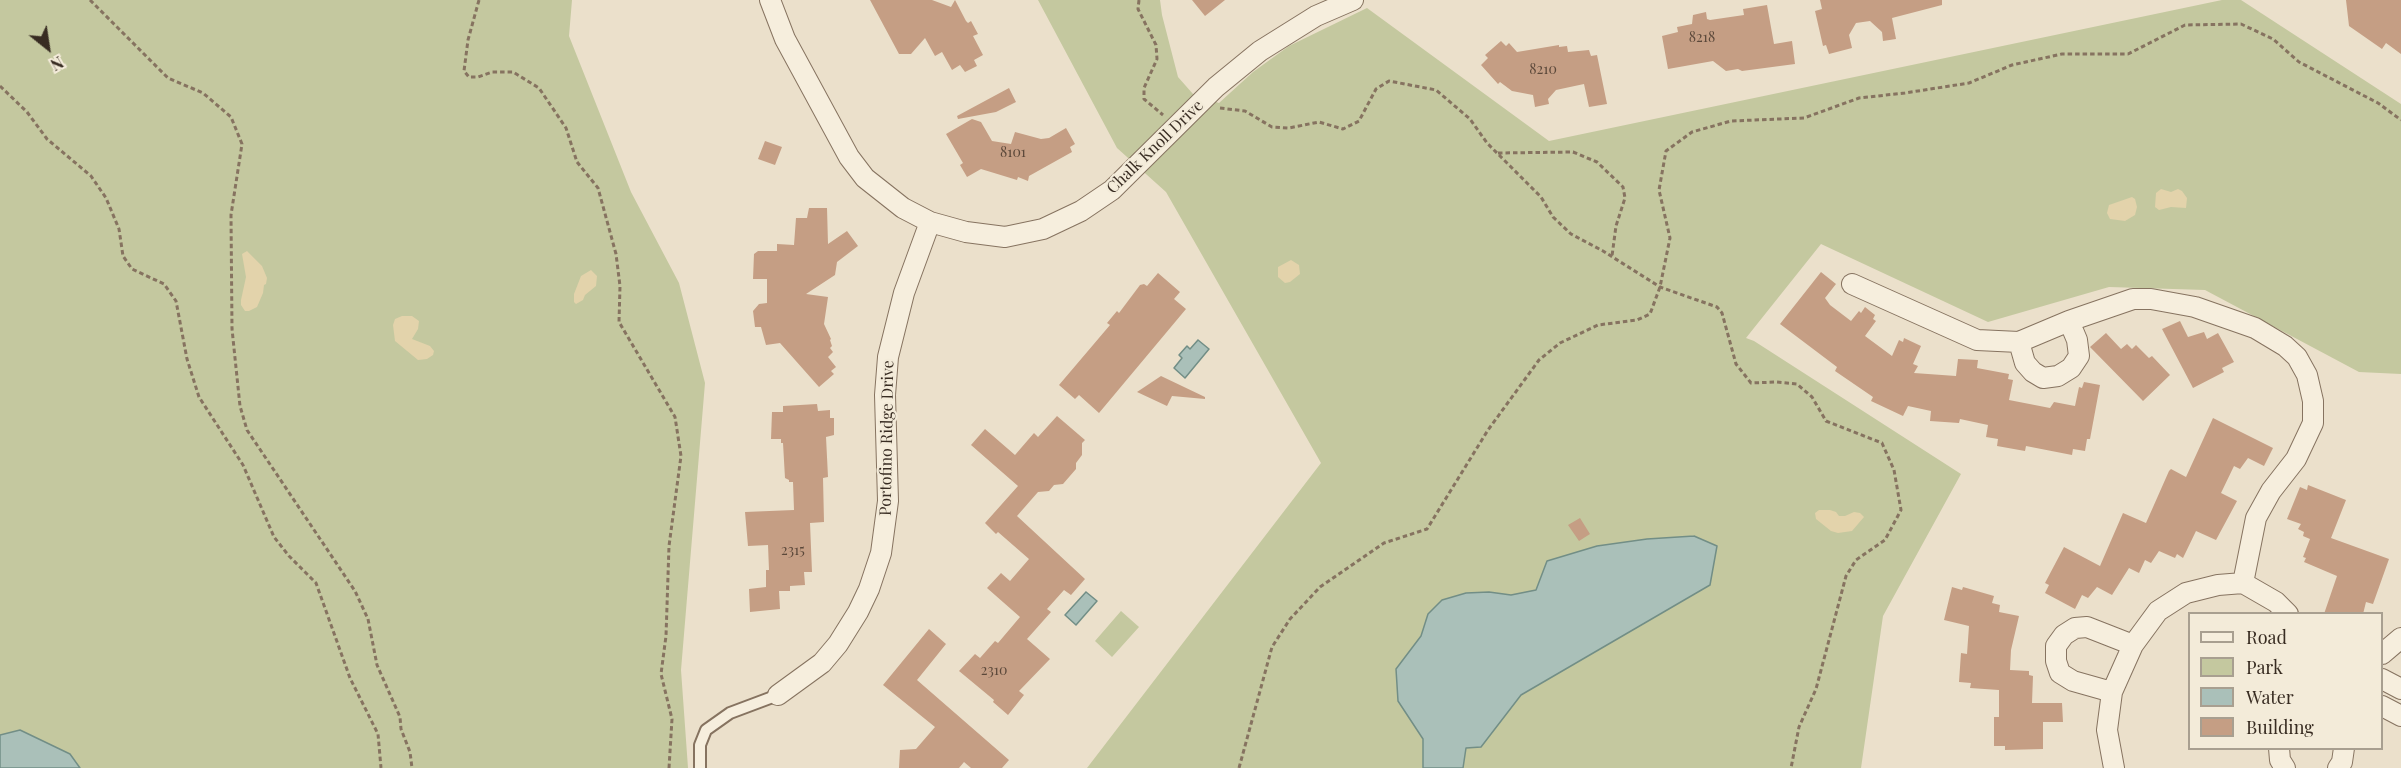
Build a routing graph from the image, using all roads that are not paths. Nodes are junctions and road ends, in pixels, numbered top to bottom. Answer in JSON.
{"nodes":[{"id":1,"x":770,"y":0,"type":"edge"},
{"id":2,"x":1353,"y":0,"type":"edge"},
{"id":3,"x":930,"y":222,"type":"junction"},
{"id":4,"x":1852,"y":284,"type":"dead end"},
{"id":5,"x":2069,"y":321,"type":"junction"},
{"id":6,"x":2019,"y":342,"type":"junction"},
{"id":7,"x":2243,"y":584,"type":"junction"},
{"id":8,"x":2286,"y":612,"type":"edge"},
{"id":9,"x":2401,"y":638,"type":"edge"},
{"id":10,"x":2133,"y":645,"type":"junction"},
{"id":11,"x":2383,"y":653,"type":"edge"},
{"id":12,"x":2383,"y":680,"type":"edge"},
{"id":13,"x":2401,"y":689,"type":"edge"},
{"id":14,"x":2112,"y":692,"type":"junction"},
{"id":15,"x":778,"y":695,"type":"joint"},
{"id":16,"x":2279,"y":750,"type":"edge"},
{"id":17,"x":2344,"y":750,"type":"edge"},
{"id":18,"x":699,"y":768,"type":"edge"},
{"id":19,"x":2114,"y":768,"type":"edge"},
{"id":20,"x":2285,"y":768,"type":"edge"},
{"id":21,"x":2338,"y":768,"type":"edge"}],
"edges":[{"from":1,"to":3,"type":"street","name":"Chalk Knoll Drive"},
{"from":2,"to":3,"type":"street","name":"Chalk Knoll Drive"},
{"from":3,"to":15,"type":"street","name":"Portofino Ridge Drive"},
{"from":4,"to":6,"type":"street"},
{"from":5,"to":6,"type":"street"},
{"from":5,"to":6,"type":"street"},
{"from":5,"to":7,"type":"street"},
{"from":7,"to":8,"type":"street"},
{"from":7,"to":10,"type":"street"},
{"from":9,"to":11,"type":"street"},
{"from":10,"to":14,"type":"street"},
{"from":10,"to":14,"type":"street"},
{"from":12,"to":13,"type":"street"},
{"from":14,"to":19,"type":"street"},
{"from":15,"to":18,"type":"lane"},
{"from":16,"to":20,"type":"street"},
{"from":17,"to":21,"type":"street"}]}
